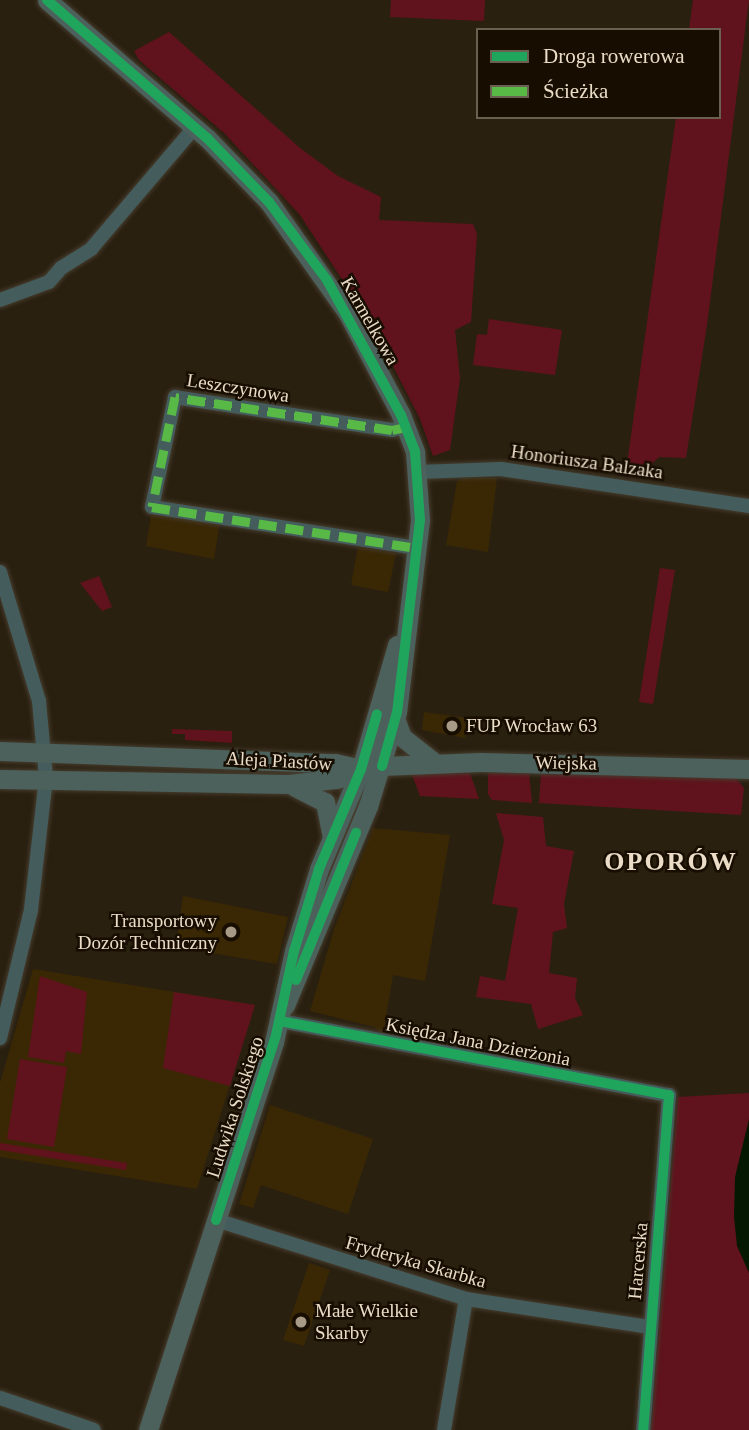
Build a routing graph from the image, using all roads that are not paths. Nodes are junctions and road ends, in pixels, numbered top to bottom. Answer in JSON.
{"nodes":[{"id":1,"x":47,"y":0,"type":"edge"},
{"id":2,"x":195,"y":127,"type":"junction"},
{"id":3,"x":0,"y":300,"type":"edge"},
{"id":4,"x":406,"y":427,"type":"junction"},
{"id":5,"x":418,"y":472,"type":"junction"},
{"id":6,"x":749,"y":506,"type":"edge"},
{"id":7,"x":417,"y":548,"type":"junction"},
{"id":8,"x":0,"y":572,"type":"edge"},
{"id":9,"x":406,"y":627,"type":"junction"},
{"id":10,"x":395,"y":718,"type":"junction"},
{"id":11,"x":45,"y":750,"type":"junction"},
{"id":12,"x":0,"y":751,"type":"edge"},
{"id":13,"x":435,"y":763,"type":"junction"},
{"id":14,"x":382,"y":766,"type":"junction"},
{"id":15,"x":361,"y":769,"type":"junction"},
{"id":16,"x":749,"y":769,"type":"edge"},
{"id":17,"x":46,"y":778,"type":"junction"},
{"id":18,"x":0,"y":779,"type":"edge"},
{"id":19,"x":288,"y":784,"type":"junction"},
{"id":20,"x":330,"y":843,"type":"junction"},
{"id":21,"x":283,"y":1013,"type":"junction"},
{"id":22,"x":0,"y":1038,"type":"edge"},
{"id":23,"x":669,"y":1095,"type":"joint"},
{"id":24,"x":216,"y":1220,"type":"junction"},
{"id":25,"x":466,"y":1299,"type":"junction"},
{"id":26,"x":650,"y":1326,"type":"junction"},
{"id":27,"x":0,"y":1398,"type":"edge"},
{"id":28,"x":93,"y":1430,"type":"edge"},
{"id":29,"x":148,"y":1430,"type":"edge"},
{"id":30,"x":444,"y":1430,"type":"edge"},
{"id":31,"x":643,"y":1430,"type":"edge"}],
"edges":[{"from":1,"to":2,"type":"street","name":"Karmelkowa"},
{"from":2,"to":3,"type":"street"},
{"from":2,"to":4,"type":"street","name":"Karmelkowa"},
{"from":4,"to":5,"type":"street","name":"Karmelkowa"},
{"from":4,"to":7,"type":"street","name":"Leszczynowa"},
{"from":5,"to":6,"type":"street","name":"Honoriusza Balzaka"},
{"from":5,"to":7,"type":"street","name":"Karmelkowa"},
{"from":7,"to":9,"type":"street","name":"Karmelkowa"},
{"from":8,"to":11,"type":"street"},
{"from":9,"to":10,"type":"street","name":"Karmelkowa"},
{"from":9,"to":15,"type":"street","name":"Karmelkowa"},
{"from":10,"to":13,"type":"street"},
{"from":10,"to":14,"type":"street","name":"Karmelkowa"},
{"from":11,"to":12,"type":"street","name":"Aleja Piastów"},
{"from":11,"to":15,"type":"street","name":"Aleja Piastów"},
{"from":11,"to":17,"type":"street"},
{"from":13,"to":14,"type":"street","name":"Wiejska"},
{"from":13,"to":16,"type":"street","name":"Wiejska"},
{"from":14,"to":15,"type":"street","name":"Wiejska"},
{"from":14,"to":21,"type":"street","name":"Ludwika Solskiego"},
{"from":15,"to":19,"type":"street","name":"Aleja Piastów"},
{"from":15,"to":20,"type":"street","name":"Ludwika Solskiego"},
{"from":17,"to":18,"type":"street","name":"Aleja Piastów"},
{"from":17,"to":19,"type":"street","name":"Aleja Piastów"},
{"from":17,"to":22,"type":"street"},
{"from":19,"to":20,"type":"street"},
{"from":20,"to":21,"type":"street","name":"Ludwika Solskiego"},
{"from":21,"to":23,"type":"street","name":"Księdza Jana Dzierżonia"},
{"from":21,"to":24,"type":"street","name":"Ludwika Solskiego"},
{"from":23,"to":26,"type":"street","name":"Harcerska"},
{"from":24,"to":25,"type":"street","name":"Fryderyka Skarbka"},
{"from":24,"to":29,"type":"street","name":"Ludwika Solskiego"},
{"from":25,"to":26,"type":"street","name":"Fryderyka Skarbka"},
{"from":25,"to":30,"type":"street"},
{"from":26,"to":31,"type":"street","name":"Harcerska"},
{"from":27,"to":28,"type":"street"}]}
